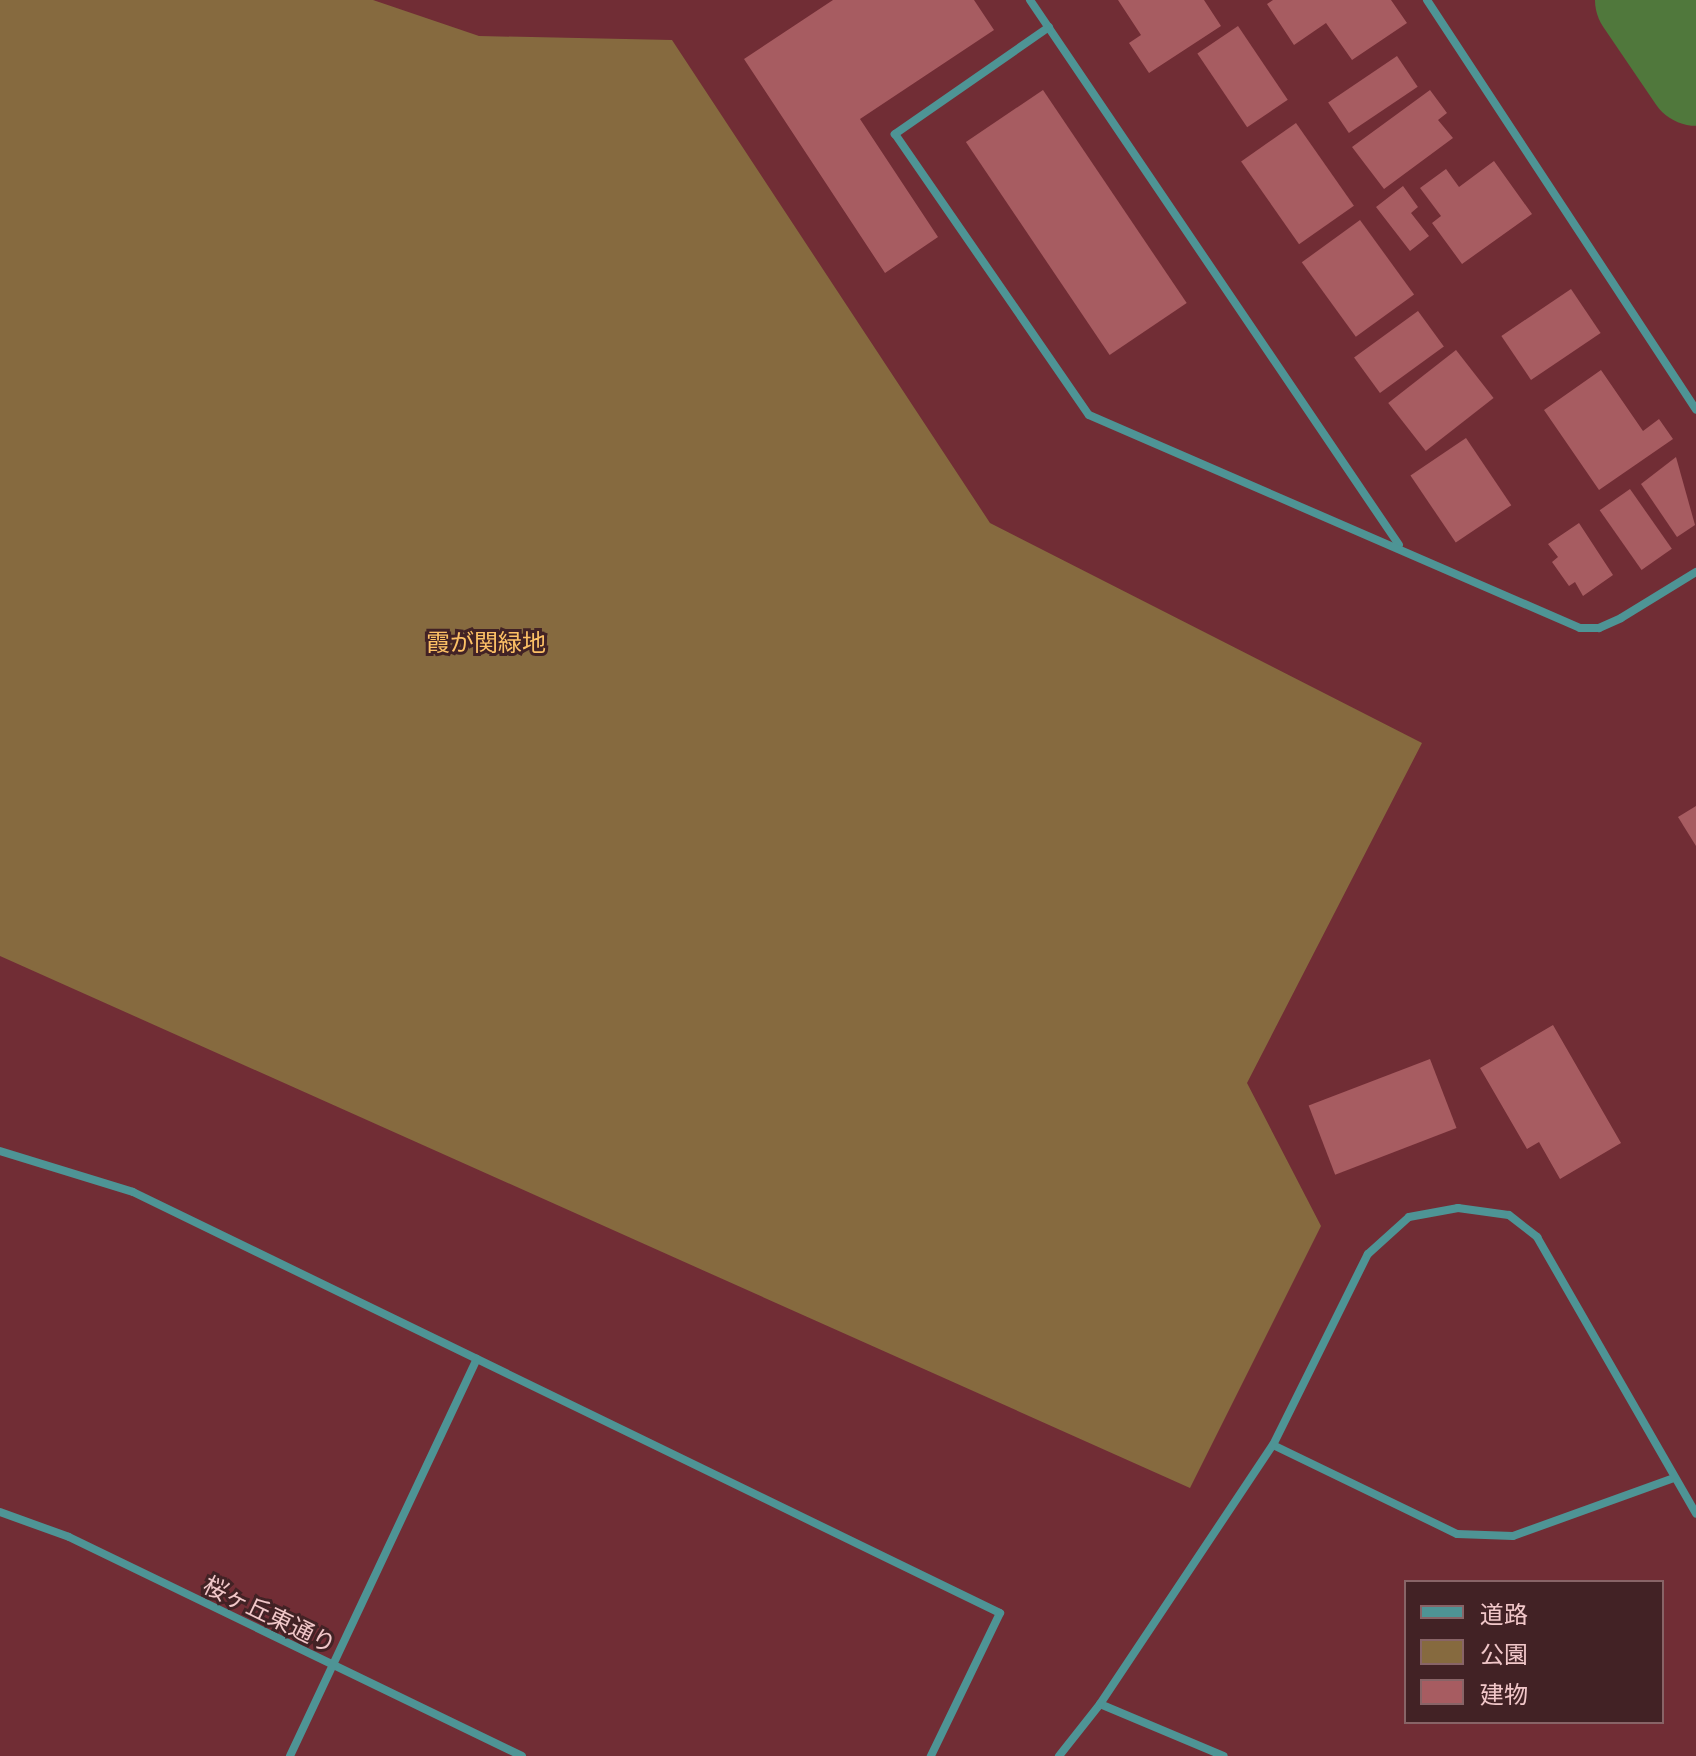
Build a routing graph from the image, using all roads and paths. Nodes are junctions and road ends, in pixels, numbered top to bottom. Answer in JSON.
{"nodes":[{"id":1,"x":1030,"y":0,"type":"edge"},
{"id":2,"x":1427,"y":0,"type":"edge"},
{"id":3,"x":1049,"y":27,"type":"junction"},
{"id":4,"x":1696,"y":409,"type":"edge"},
{"id":5,"x":1399,"y":546,"type":"junction"},
{"id":6,"x":1696,"y":572,"type":"edge"},
{"id":7,"x":0,"y":1151,"type":"edge"},
{"id":8,"x":477,"y":1359,"type":"junction"},
{"id":9,"x":1273,"y":1445,"type":"junction"},
{"id":10,"x":1674,"y":1478,"type":"junction"},
{"id":11,"x":0,"y":1512,"type":"edge"},
{"id":12,"x":1696,"y":1513,"type":"edge"},
{"id":13,"x":333,"y":1666,"type":"junction"},
{"id":14,"x":1100,"y":1704,"type":"junction"},
{"id":15,"x":290,"y":1756,"type":"edge"},
{"id":16,"x":522,"y":1756,"type":"edge"},
{"id":17,"x":931,"y":1756,"type":"edge"},
{"id":18,"x":1059,"y":1756,"type":"edge"},
{"id":19,"x":1224,"y":1756,"type":"edge"}],
"edges":[{"from":1,"to":3,"type":"street"},
{"from":2,"to":4,"type":"street"},
{"from":3,"to":5,"type":"street"},
{"from":3,"to":5,"type":"street"},
{"from":5,"to":6,"type":"street"},
{"from":7,"to":8,"type":"street"},
{"from":8,"to":13,"type":"street"},
{"from":8,"to":17,"type":"street"},
{"from":9,"to":10,"type":"street"},
{"from":9,"to":10,"type":"street"},
{"from":9,"to":14,"type":"street"},
{"from":10,"to":12,"type":"street"},
{"from":11,"to":13,"type":"street","name":"桜ヶ丘東通り"},
{"from":13,"to":15,"type":"street"},
{"from":13,"to":16,"type":"street","name":"桜ヶ丘東通り"},
{"from":14,"to":18,"type":"street"},
{"from":14,"to":19,"type":"street"}]}
